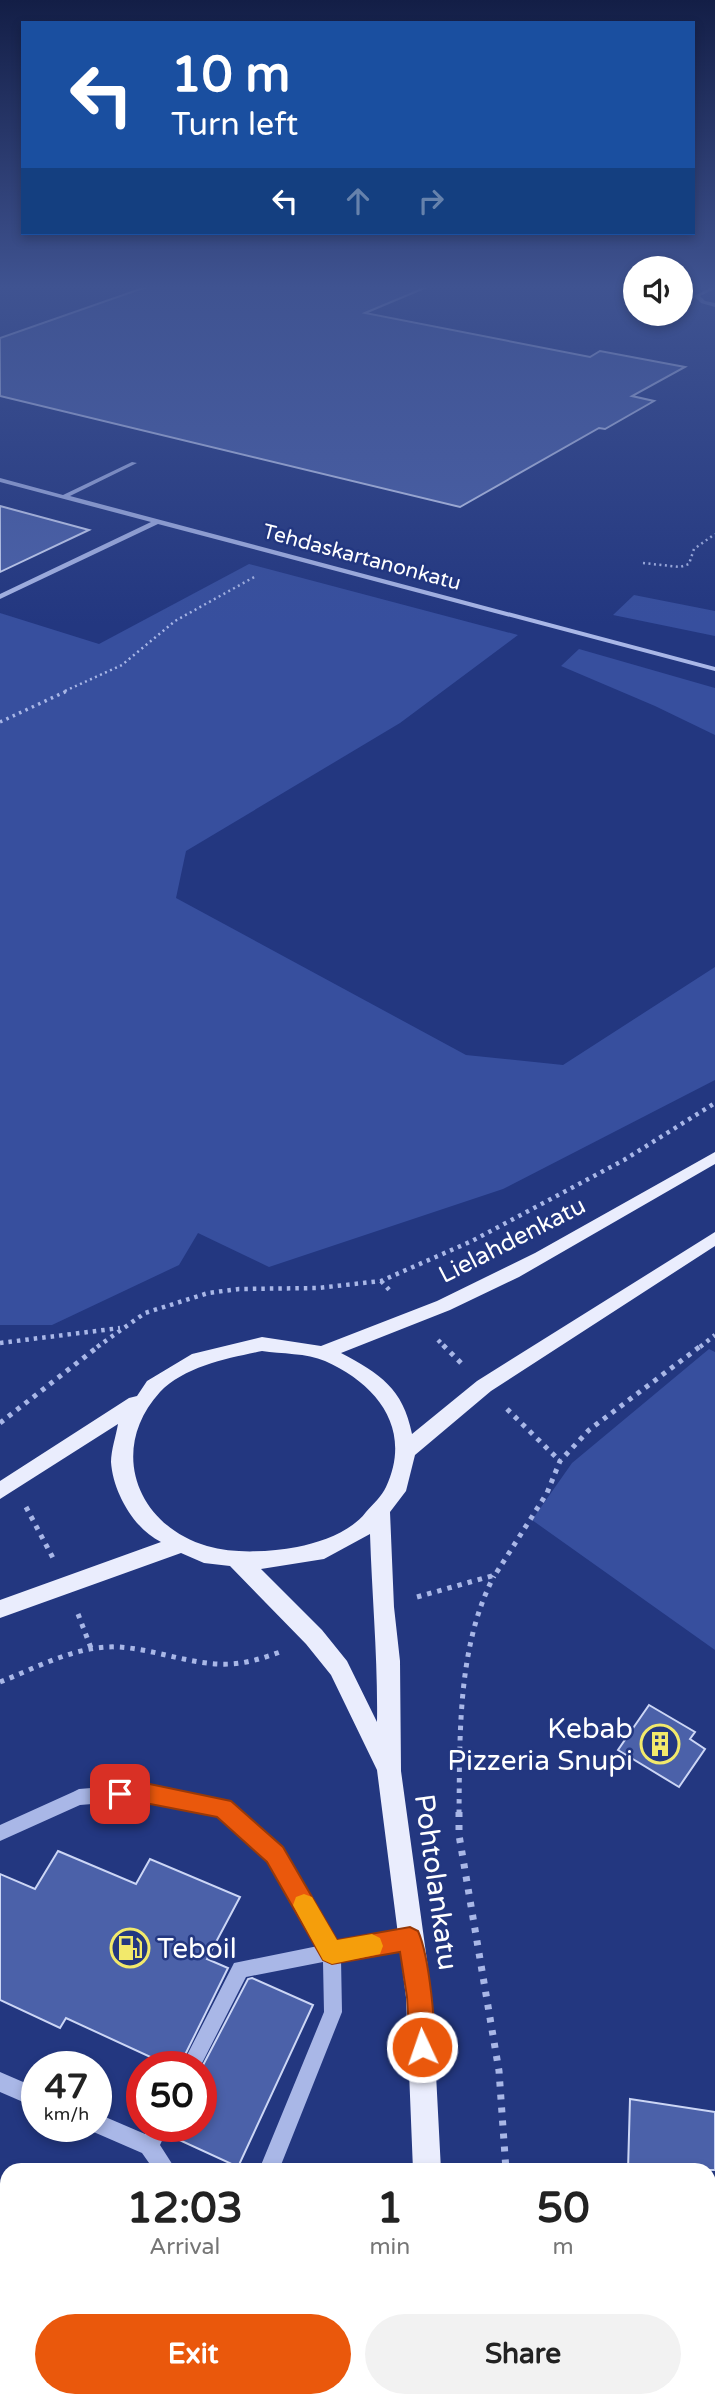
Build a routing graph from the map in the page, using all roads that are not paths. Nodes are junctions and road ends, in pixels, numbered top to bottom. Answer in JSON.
{"nodes":[{"id":1,"x":134,"y":463,"type":"dead end"},
{"id":2,"x":0,"y":480,"type":"edge"},
{"id":3,"x":63,"y":497,"type":"junction"},
{"id":4,"x":158,"y":522,"type":"junction"},
{"id":5,"x":0,"y":597,"type":"edge"},
{"id":6,"x":715,"y":669,"type":"edge"},
{"id":7,"x":715,"y":1157,"type":"edge"},
{"id":8,"x":715,"y":1238,"type":"edge"},
{"id":9,"x":324,"y":1352,"type":"junction"},
{"id":10,"x":139,"y":1401,"type":"junction"},
{"id":11,"x":407,"y":1450,"type":"junction"},
{"id":12,"x":0,"y":1491,"type":"edge"},
{"id":13,"x":380,"y":1512,"type":"junction"},
{"id":14,"x":181,"y":1545,"type":"junction"},
{"id":15,"x":238,"y":1560,"type":"junction"},
{"id":16,"x":0,"y":1609,"type":"edge"},
{"id":17,"x":389,"y":1772,"type":"junction"},
{"id":18,"x":0,"y":1833,"type":"edge"},
{"id":19,"x":410,"y":1939,"type":"junction"},
{"id":20,"x":332,"y":1952,"type":"junction"},
{"id":21,"x":198,"y":2051,"type":"edge"},
{"id":22,"x":0,"y":2082,"type":"edge"},
{"id":23,"x":21,"y":2091,"type":"edge"},
{"id":24,"x":112,"y":2130,"type":"edge"},
{"id":25,"x":151,"y":2142,"type":"edge"},
{"id":26,"x":149,"y":2146,"type":"junction"},
{"id":27,"x":161,"y":2163,"type":"edge"},
{"id":28,"x":272,"y":2163,"type":"edge"},
{"id":29,"x":427,"y":2163,"type":"edge"}],
"edges":[{"from":1,"to":3,"type":"street"},
{"from":2,"to":3,"type":"street","name":"Tehdaskartanonkatu"},
{"from":3,"to":4,"type":"street","name":"Tehdaskartanonkatu"},
{"from":4,"to":5,"type":"street"},
{"from":4,"to":6,"type":"street","name":"Tehdaskartanonkatu"},
{"from":7,"to":9,"type":"main road","name":"Lielahdenkatu"},
{"from":8,"to":11,"type":"main road"},
{"from":9,"to":10,"type":"main road"},
{"from":9,"to":11,"type":"main road"},
{"from":10,"to":12,"type":"main road"},
{"from":10,"to":14,"type":"main road"},
{"from":11,"to":13,"type":"main road"},
{"from":13,"to":15,"type":"main road"},
{"from":13,"to":17,"type":"main road","name":"Pohtolankatu"},
{"from":14,"to":15,"type":"main road"},
{"from":14,"to":16,"type":"main road"},
{"from":15,"to":17,"type":"main road","name":"Pohtolankatu"},
{"from":17,"to":19,"type":"main road","name":"Pohtolankatu"},
{"from":18,"to":20,"type":"street"},
{"from":19,"to":20,"type":"street"},
{"from":19,"to":29,"type":"main road","name":"Pohtolankatu"},
{"from":20,"to":21,"type":"street"},
{"from":20,"to":28,"type":"street"},
{"from":22,"to":23,"type":"street"},
{"from":24,"to":26,"type":"street"},
{"from":25,"to":26,"type":"street"},
{"from":26,"to":27,"type":"street"}]}
